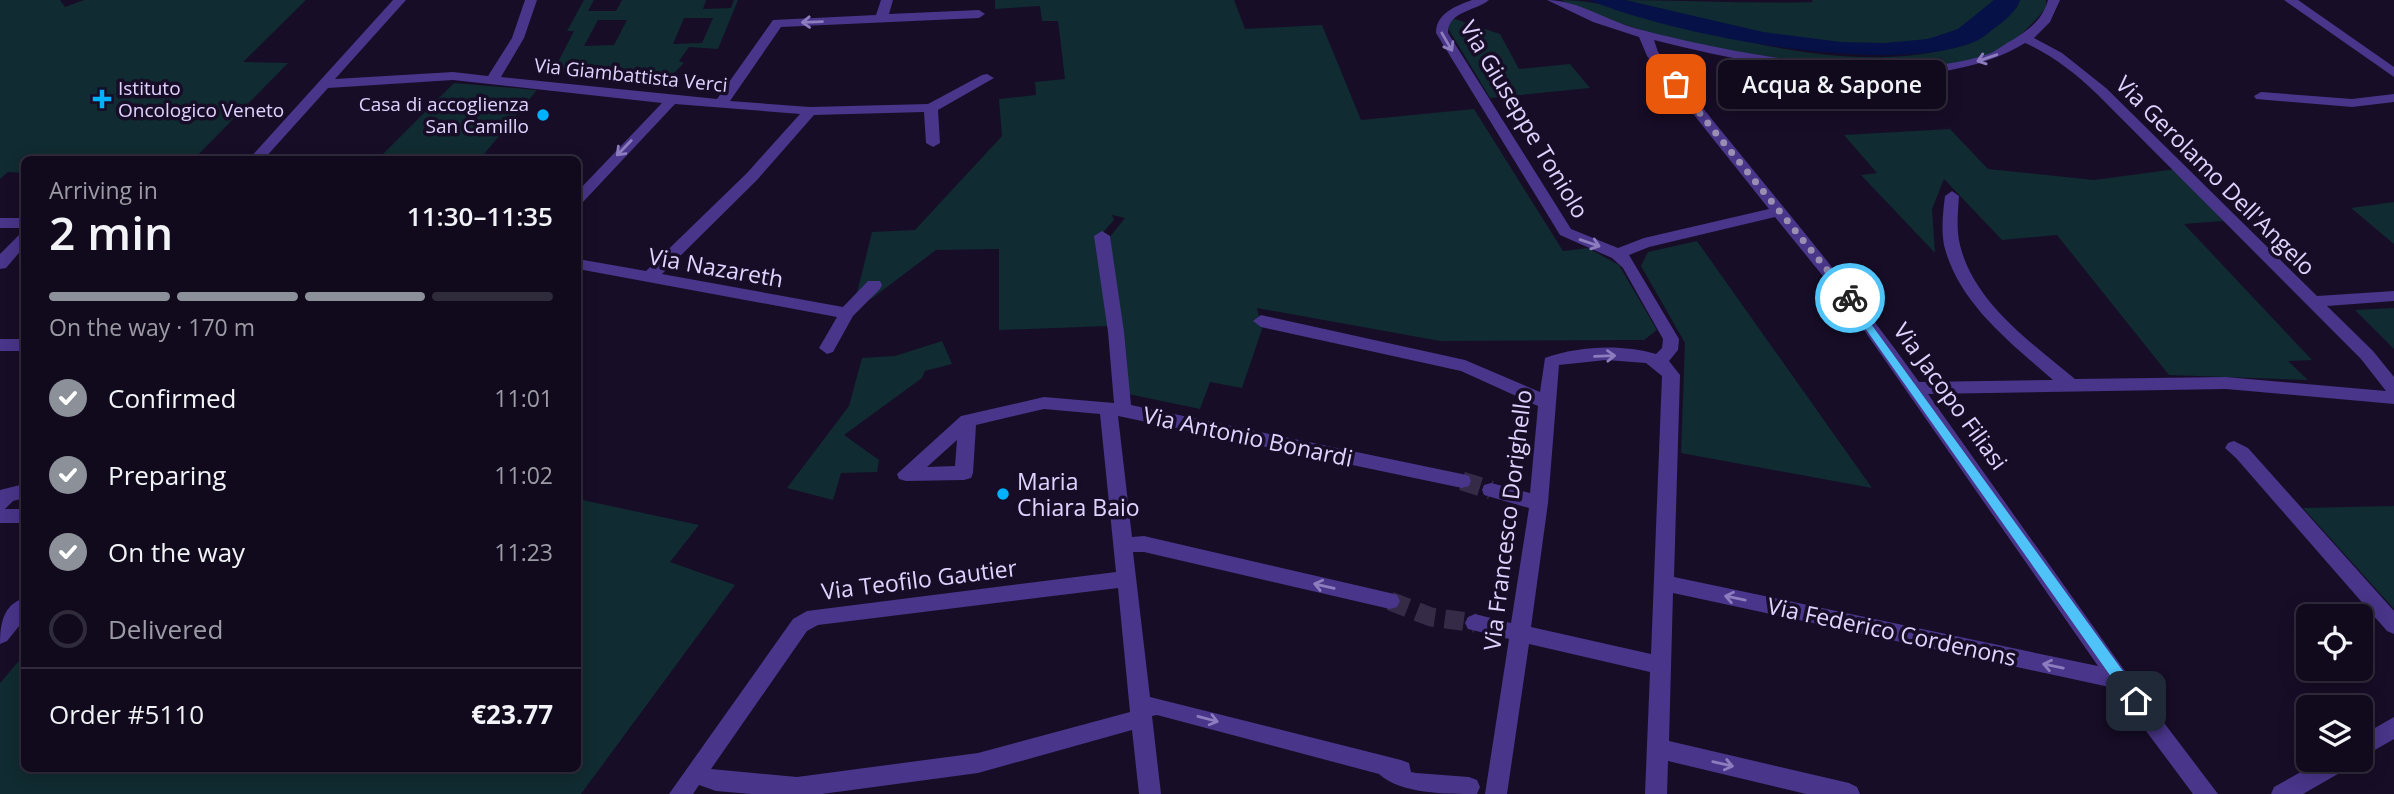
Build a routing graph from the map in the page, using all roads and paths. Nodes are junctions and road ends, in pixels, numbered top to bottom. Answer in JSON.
{"nodes":[{"id":1,"x":400,"y":0,"type":"edge"},
{"id":2,"x":531,"y":0,"type":"edge"},
{"id":3,"x":887,"y":0,"type":"edge"},
{"id":4,"x":1483,"y":0,"type":"edge"},
{"id":5,"x":1553,"y":0,"type":"edge"},
{"id":6,"x":2054,"y":0,"type":"edge"},
{"id":7,"x":2290,"y":0,"type":"edge"},
{"id":8,"x":979,"y":14,"type":"dead end"},
{"id":9,"x":881,"y":20,"type":"junction"},
{"id":10,"x":1645,"y":35,"type":"junction"},
{"id":11,"x":2025,"y":39,"type":"junction"},
{"id":12,"x":2394,"y":73,"type":"edge"},
{"id":13,"x":987,"y":78,"type":"dead end"},
{"id":14,"x":493,"y":79,"type":"junction"},
{"id":15,"x":327,"y":84,"type":"junction"},
{"id":16,"x":2261,"y":96,"type":"dead end"},
{"id":17,"x":2394,"y":99,"type":"edge"},
{"id":18,"x":672,"y":100,"type":"junction"},
{"id":19,"x":721,"y":104,"type":"junction"},
{"id":20,"x":930,"y":108,"type":"junction"},
{"id":21,"x":810,"y":111,"type":"junction"},
{"id":22,"x":933,"y":143,"type":"dead end"},
{"id":23,"x":260,"y":156,"type":"edge"},
{"id":24,"x":581,"y":196,"type":"edge"},
{"id":25,"x":1952,"y":196,"type":"dead end"},
{"id":26,"x":1778,"y":212,"type":"junction"},
{"id":27,"x":0,"y":223,"type":"edge"},
{"id":28,"x":21,"y":223,"type":"edge"},
{"id":29,"x":1102,"y":236,"type":"dead end"},
{"id":30,"x":21,"y":242,"type":"edge"},
{"id":31,"x":1618,"y":254,"type":"junction"},
{"id":32,"x":0,"y":264,"type":"edge"},
{"id":33,"x":581,"y":265,"type":"edge"},
{"id":34,"x":648,"y":278,"type":"junction"},
{"id":35,"x":874,"y":285,"type":"dead end"},
{"id":36,"x":2394,"y":296,"type":"edge"},
{"id":37,"x":2312,"y":302,"type":"junction"},
{"id":38,"x":847,"y":313,"type":"junction"},
{"id":39,"x":1261,"y":321,"type":"dead end"},
{"id":40,"x":0,"y":345,"type":"edge"},
{"id":41,"x":21,"y":345,"type":"edge"},
{"id":42,"x":827,"y":348,"type":"dead end"},
{"id":43,"x":2367,"y":355,"type":"junction"},
{"id":44,"x":1660,"y":360,"type":"junction"},
{"id":45,"x":2394,"y":369,"type":"edge"},
{"id":46,"x":2069,"y":384,"type":"junction"},
{"id":47,"x":1915,"y":388,"type":"junction"},
{"id":48,"x":2394,"y":389,"type":"edge"},
{"id":49,"x":2394,"y":398,"type":"edge"},
{"id":50,"x":1548,"y":403,"type":"junction"},
{"id":51,"x":1116,"y":409,"type":"junction"},
{"id":52,"x":967,"y":421,"type":"dead end"},
{"id":53,"x":2234,"y":448,"type":"dead end"},
{"id":54,"x":1462,"y":481,"type":"tunnel mouth"},
{"id":55,"x":1491,"y":490,"type":"tunnel mouth"},
{"id":56,"x":21,"y":492,"type":"edge"},
{"id":57,"x":0,"y":503,"type":"edge"},
{"id":58,"x":1539,"y":503,"type":"junction"},
{"id":59,"x":0,"y":516,"type":"edge"},
{"id":60,"x":21,"y":516,"type":"edge"},
{"id":61,"x":1123,"y":545,"type":"junction"},
{"id":62,"x":1127,"y":579,"type":"junction"},
{"id":63,"x":1663,"y":583,"type":"junction"},
{"id":64,"x":1390,"y":601,"type":"tunnel mouth"},
{"id":65,"x":21,"y":610,"type":"edge"},
{"id":66,"x":1475,"y":622,"type":"tunnel mouth"},
{"id":67,"x":2394,"y":625,"type":"edge"},
{"id":68,"x":1519,"y":632,"type":"junction"},
{"id":69,"x":0,"y":635,"type":"edge"},
{"id":70,"x":1659,"y":665,"type":"junction"},
{"id":71,"x":2120,"y":680,"type":"junction"},
{"id":72,"x":1142,"y":713,"type":"junction"},
{"id":73,"x":2394,"y":727,"type":"edge"},
{"id":74,"x":2373,"y":740,"type":"edge"},
{"id":75,"x":1657,"y":748,"type":"junction"},
{"id":76,"x":2321,"y":772,"type":"edge"},
{"id":77,"x":695,"y":773,"type":"junction"},
{"id":78,"x":680,"y":794,"type":"edge"},
{"id":79,"x":1150,"y":794,"type":"edge"},
{"id":80,"x":1496,"y":794,"type":"edge"},
{"id":81,"x":1656,"y":794,"type":"edge"},
{"id":82,"x":1849,"y":794,"type":"edge"},
{"id":83,"x":2207,"y":794,"type":"edge"},
{"id":84,"x":2282,"y":794,"type":"edge"}],
"edges":[{"from":1,"to":15,"type":"street"},
{"from":2,"to":14,"type":"street"},
{"from":3,"to":9,"type":"street"},
{"from":4,"to":31,"type":"street","name":"Via Giuseppe Toniolo","one_way":true},
{"from":5,"to":10,"type":"street"},
{"from":6,"to":11,"type":"street"},
{"from":7,"to":12,"type":"street"},
{"from":8,"to":9,"type":"street"},
{"from":9,"to":19,"type":"street","one_way":true},
{"from":11,"to":10,"type":"street","one_way":true},
{"from":10,"to":26,"type":"street","name":"Via Jacopo Filiasi"},
{"from":11,"to":37,"type":"street","name":"Via Gerolamo Dell'Angelo"},
{"from":13,"to":20,"type":"street","name":"Via Giambattista Verci"},
{"from":14,"to":15,"type":"street","name":"Via Giambattista Verci"},
{"from":14,"to":18,"type":"street","name":"Via Giambattista Verci"},
{"from":15,"to":23,"type":"street"},
{"from":16,"to":17,"type":"street"},
{"from":18,"to":19,"type":"street","name":"Via Giambattista Verci"},
{"from":18,"to":24,"type":"street","one_way":true},
{"from":19,"to":21,"type":"street","name":"Via Giambattista Verci"},
{"from":20,"to":21,"type":"street","name":"Via Giambattista Verci"},
{"from":20,"to":22,"type":"street"},
{"from":21,"to":34,"type":"street"},
{"from":25,"to":46,"type":"street"},
{"from":26,"to":31,"type":"street"},
{"from":26,"to":47,"type":"street","name":"Via Jacopo Filiasi"},
{"from":27,"to":28,"type":"street"},
{"from":29,"to":51,"type":"street","name":"Via Antonio Bonardi"},
{"from":30,"to":32,"type":"street"},
{"from":31,"to":44,"type":"street"},
{"from":33,"to":34,"type":"street","name":"Via Nazareth"},
{"from":34,"to":38,"type":"street","name":"Via Nazareth"},
{"from":35,"to":38,"type":"street"},
{"from":36,"to":37,"type":"street"},
{"from":37,"to":43,"type":"street","name":"Via Gerolamo Dell'Angelo"},
{"from":38,"to":42,"type":"street"},
{"from":39,"to":50,"type":"street"},
{"from":40,"to":41,"type":"street"},
{"from":43,"to":45,"type":"street","name":"Via Gerolamo Dell'Angelo"},
{"from":43,"to":48,"type":"street","name":"Via Gerolamo Dell'Angelo"},
{"from":50,"to":44,"type":"street","name":"Via Francesco Dorighello","one_way":true},
{"from":44,"to":63,"type":"street"},
{"from":46,"to":47,"type":"street"},
{"from":46,"to":49,"type":"street"},
{"from":47,"to":71,"type":"street","name":"Via Jacopo Filiasi"},
{"from":50,"to":58,"type":"street","name":"Via Francesco Dorighello"},
{"from":51,"to":52,"type":"street"},
{"from":51,"to":54,"type":"street","name":"Via Antonio Bonardi"},
{"from":51,"to":61,"type":"street","name":"Via Antonio Bonardi"},
{"from":53,"to":67,"type":"street"},
{"from":55,"to":58,"type":"street"},
{"from":56,"to":57,"type":"street"},
{"from":58,"to":68,"type":"street","name":"Via Francesco Dorighello"},
{"from":59,"to":60,"type":"street"},
{"from":61,"to":62,"type":"street","name":"Via Antonio Bonardi"},
{"from":64,"to":61,"type":"street","one_way":true},
{"from":62,"to":72,"type":"street","name":"Via Antonio Bonardi"},
{"from":62,"to":77,"type":"street","name":"Via Teofilo Gautier"},
{"from":63,"to":70,"type":"street"},
{"from":71,"to":63,"type":"street","name":"Via Federico Cordenons","one_way":true},
{"from":65,"to":69,"type":"street"},
{"from":66,"to":68,"type":"street"},
{"from":68,"to":70,"type":"street"},
{"from":68,"to":80,"type":"street","name":"Via Francesco Dorighello"},
{"from":70,"to":75,"type":"street"},
{"from":71,"to":83,"type":"street","name":"Via Jacopo Filiasi"},
{"from":72,"to":77,"type":"street"},
{"from":72,"to":79,"type":"street","name":"Via Antonio Bonardi"},
{"from":72,"to":80,"type":"street","one_way":true},
{"from":73,"to":74,"type":"street"},
{"from":75,"to":81,"type":"street"},
{"from":75,"to":82,"type":"street","one_way":true},
{"from":76,"to":84,"type":"street"},
{"from":77,"to":78,"type":"street","name":"Via Teofilo Gautier"}]}
